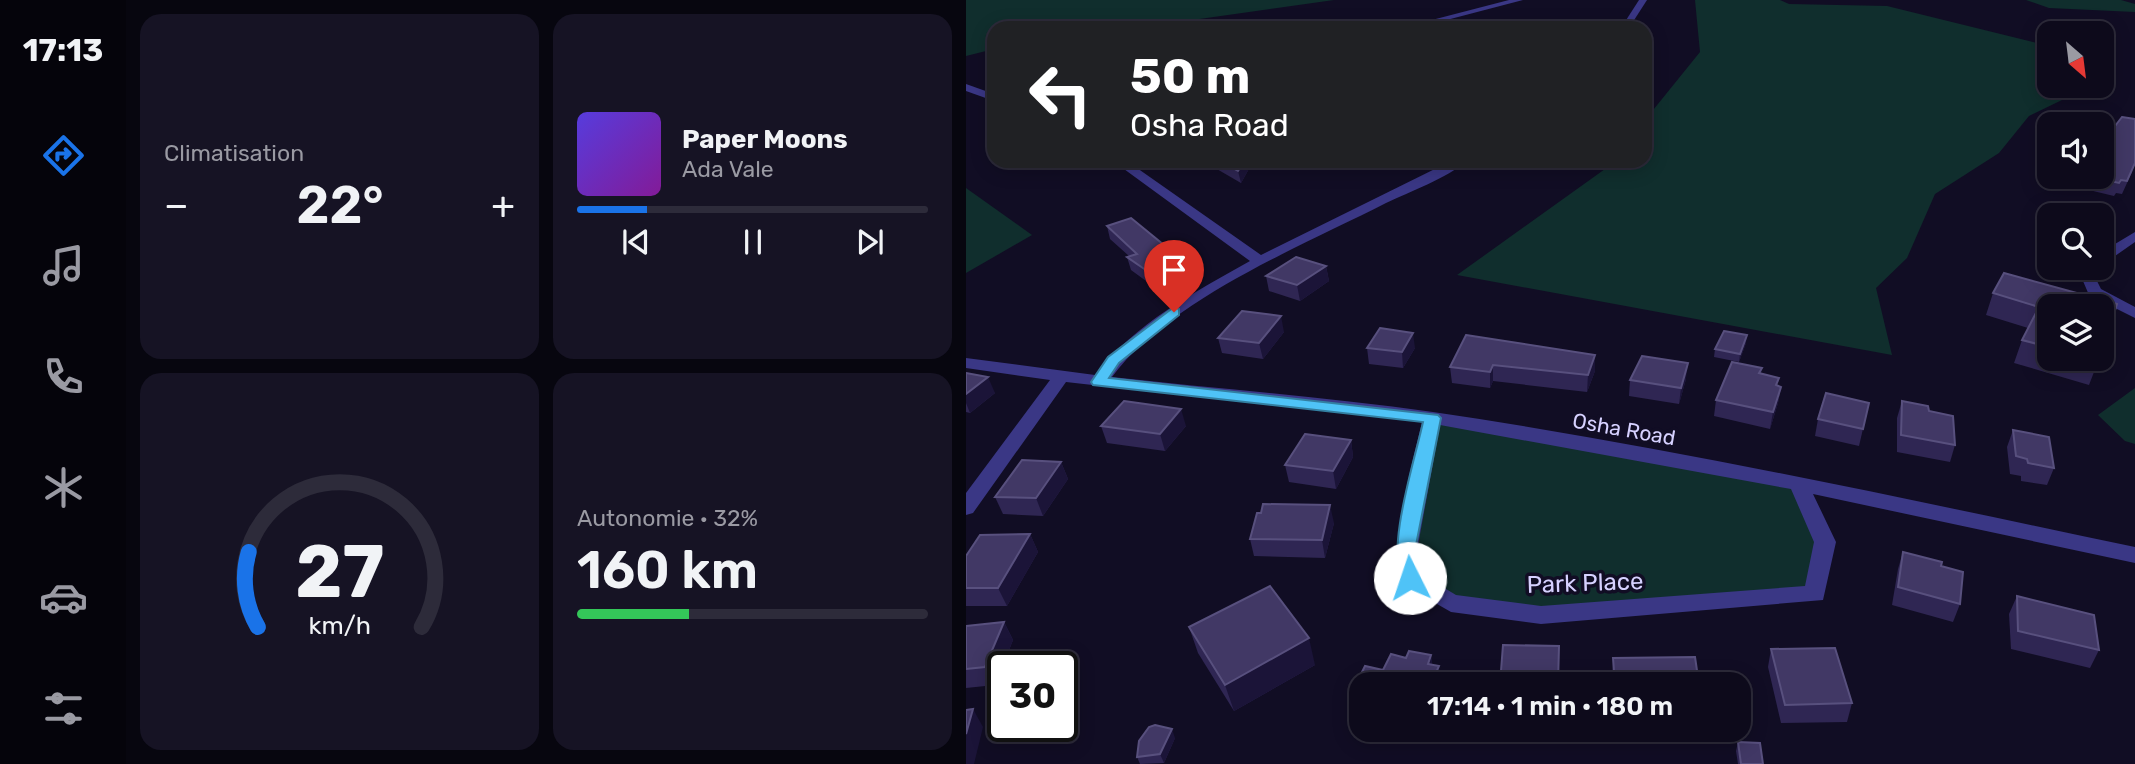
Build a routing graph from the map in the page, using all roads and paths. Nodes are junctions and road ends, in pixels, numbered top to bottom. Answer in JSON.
{"nodes":[{"id":1,"x":1519,"y":0,"type":"edge"},
{"id":2,"x":1643,"y":0,"type":"edge"},
{"id":3,"x":1434,"y":21,"type":"edge"},
{"id":4,"x":1630,"y":21,"type":"edge"},
{"id":5,"x":966,"y":87,"type":"edge"},
{"id":6,"x":987,"y":94,"type":"edge"},
{"id":7,"x":1129,"y":168,"type":"edge"},
{"id":8,"x":1446,"y":168,"type":"edge"},
{"id":9,"x":2135,"y":236,"type":"edge"},
{"id":10,"x":2114,"y":250,"type":"edge"},
{"id":11,"x":1260,"y":261,"type":"junction"},
{"id":12,"x":2091,"y":280,"type":"edge"},
{"id":13,"x":2135,"y":313,"type":"edge"},
{"id":14,"x":966,"y":363,"type":"edge"},
{"id":15,"x":1060,"y":378,"type":"junction"},
{"id":16,"x":1099,"y":382,"type":"junction"},
{"id":17,"x":1432,"y":418,"type":"junction"},
{"id":18,"x":1798,"y":483,"type":"junction"},
{"id":19,"x":966,"y":508,"type":"edge"},
{"id":20,"x":2135,"y":555,"type":"edge"}],
"edges":[{"from":1,"to":3,"type":"street"},
{"from":2,"to":4,"type":"street"},
{"from":5,"to":6,"type":"street"},
{"from":7,"to":11,"type":"street"},
{"from":8,"to":11,"type":"street"},
{"from":9,"to":10,"type":"street"},
{"from":11,"to":16,"type":"street"},
{"from":12,"to":13,"type":"street"},
{"from":14,"to":15,"type":"street","name":"Osha Road"},
{"from":15,"to":16,"type":"street","name":"Osha Road"},
{"from":15,"to":19,"type":"street"},
{"from":16,"to":17,"type":"street","name":"Osha Road"},
{"from":17,"to":18,"type":"street","name":"Osha Road"},
{"from":17,"to":18,"type":"street","name":"Park Place"},
{"from":18,"to":20,"type":"street","name":"Osha Road"}]}
